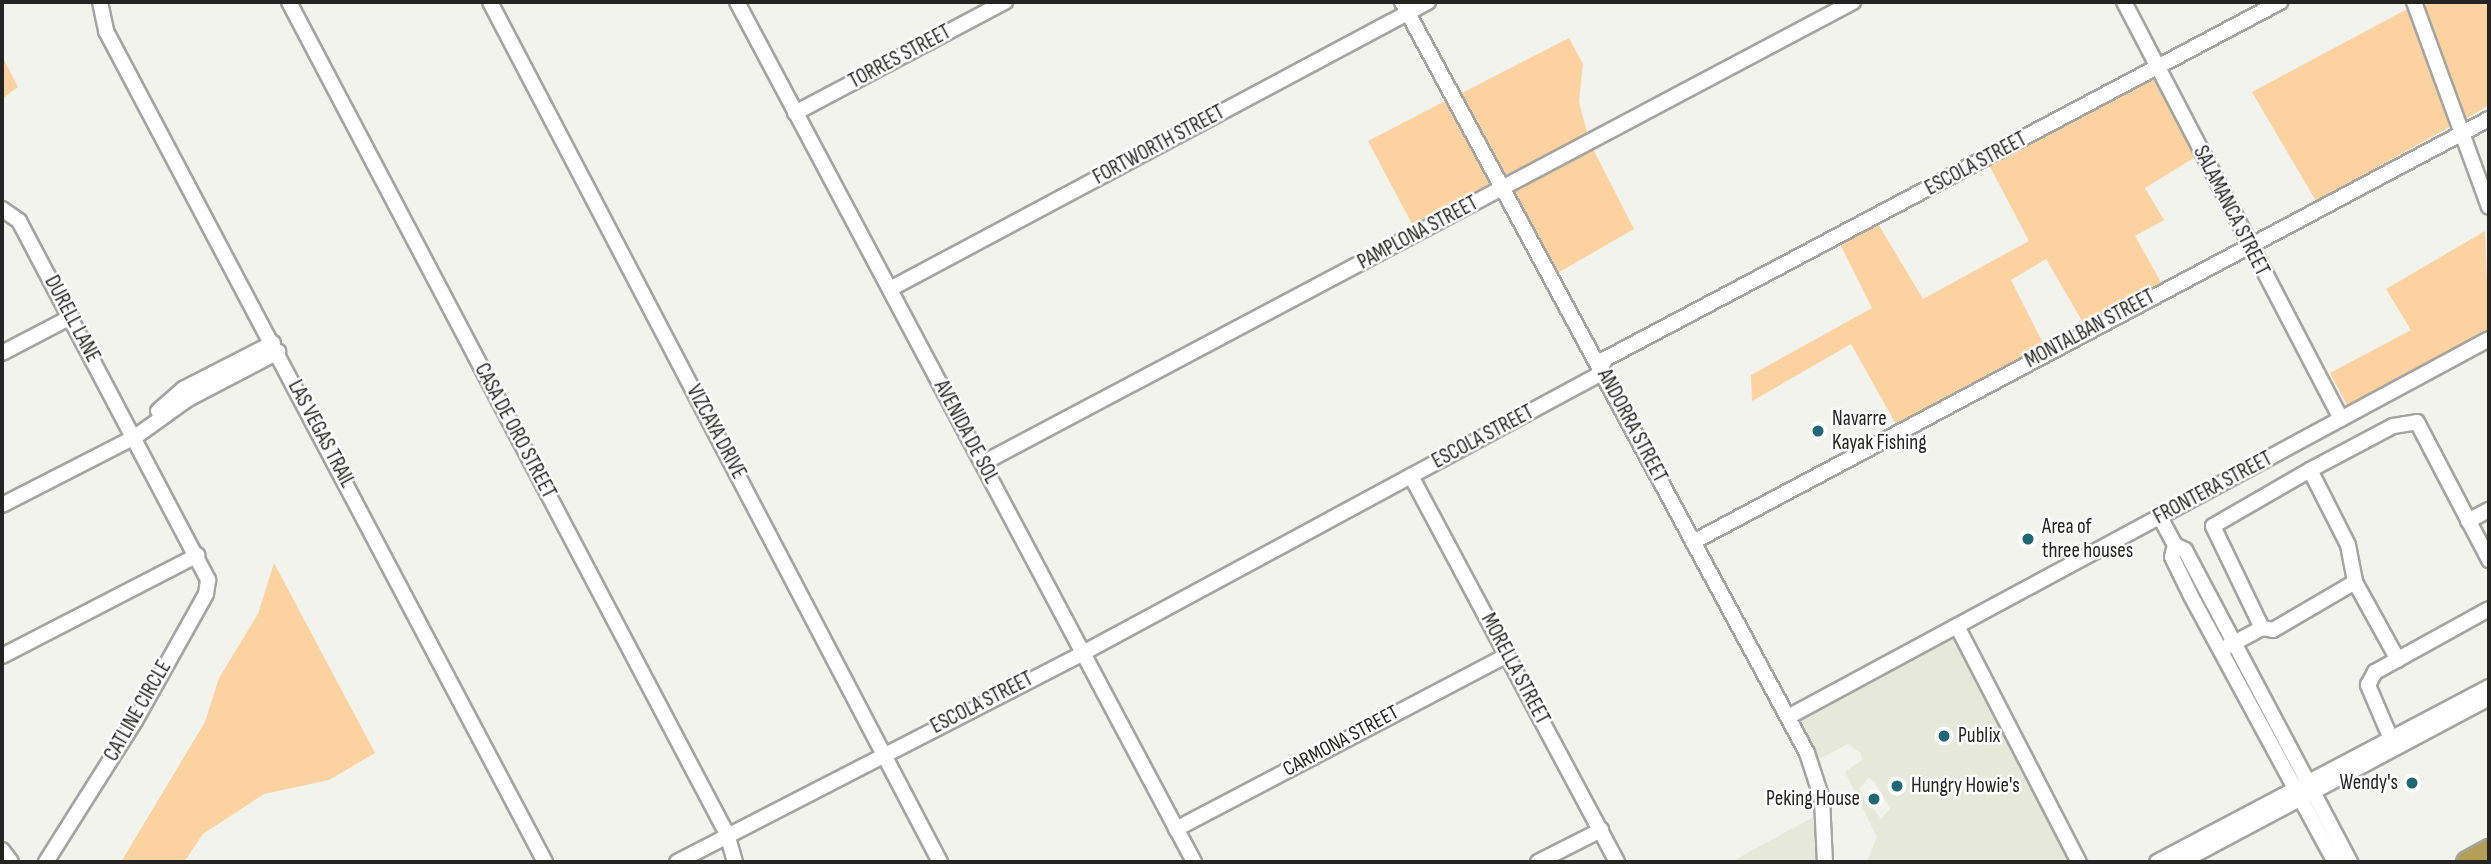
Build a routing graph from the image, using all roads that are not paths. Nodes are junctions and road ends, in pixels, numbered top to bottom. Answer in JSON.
{"nodes":[{"id":1,"x":289,"y":2,"type":"edge"},
{"id":2,"x":490,"y":2,"type":"edge"},
{"id":3,"x":737,"y":2,"type":"edge"},
{"id":4,"x":1005,"y":2,"type":"edge"},
{"id":5,"x":1428,"y":2,"type":"edge"},
{"id":6,"x":1853,"y":2,"type":"edge"},
{"id":7,"x":2124,"y":2,"type":"edge"},
{"id":8,"x":2280,"y":2,"type":"edge"},
{"id":9,"x":2414,"y":2,"type":"edge"},
{"id":10,"x":99,"y":4,"type":"edge"},
{"id":11,"x":1405,"y":7,"type":"edge"},
{"id":12,"x":2157,"y":67,"type":"junction"},
{"id":13,"x":795,"y":113,"type":"junction"},
{"id":14,"x":2489,"y":119,"type":"edge"},
{"id":15,"x":2464,"y":133,"type":"junction"},
{"id":16,"x":1503,"y":188,"type":"junction"},
{"id":17,"x":2489,"y":207,"type":"edge"},
{"id":18,"x":2,"y":209,"type":"edge"},
{"id":19,"x":2248,"y":245,"type":"junction"},
{"id":20,"x":890,"y":289,"type":"junction"},
{"id":21,"x":71,"y":317,"type":"junction"},
{"id":22,"x":2487,"y":346,"type":"edge"},
{"id":23,"x":276,"y":347,"type":"junction"},
{"id":24,"x":2,"y":354,"type":"edge"},
{"id":25,"x":1602,"y":367,"type":"junction"},
{"id":26,"x":2341,"y":419,"type":"junction"},
{"id":27,"x":135,"y":437,"type":"junction"},
{"id":28,"x":983,"y":463,"type":"junction"},
{"id":29,"x":2310,"y":470,"type":"junction"},
{"id":30,"x":1411,"y":476,"type":"junction"},
{"id":31,"x":2,"y":505,"type":"edge"},
{"id":32,"x":2489,"y":509,"type":"edge"},
{"id":33,"x":2160,"y":517,"type":"junction"},
{"id":34,"x":2468,"y":521,"type":"junction"},
{"id":35,"x":1693,"y":542,"type":"junction"},
{"id":36,"x":2175,"y":545,"type":"junction"},
{"id":37,"x":198,"y":555,"type":"junction"},
{"id":38,"x":2489,"y":560,"type":"edge"},
{"id":39,"x":2356,"y":582,"type":"junction"},
{"id":40,"x":2489,"y":609,"type":"edge"},
{"id":41,"x":1957,"y":626,"type":"junction"},
{"id":42,"x":2262,"y":628,"type":"junction"},
{"id":43,"x":2235,"y":643,"type":"junction"},
{"id":44,"x":2221,"y":650,"type":"junction"},
{"id":45,"x":1083,"y":653,"type":"junction"},
{"id":46,"x":1507,"y":655,"type":"junction"},
{"id":47,"x":2,"y":656,"type":"edge"},
{"id":48,"x":2398,"y":660,"type":"junction"},
{"id":49,"x":2489,"y":687,"type":"edge"},
{"id":50,"x":2489,"y":698,"type":"edge"},
{"id":51,"x":1788,"y":717,"type":"junction"},
{"id":52,"x":2391,"y":738,"type":"junction"},
{"id":53,"x":884,"y":754,"type":"junction"},
{"id":54,"x":2301,"y":788,"type":"junction"},
{"id":55,"x":1176,"y":829,"type":"junction"},
{"id":56,"x":1601,"y":830,"type":"junction"},
{"id":57,"x":727,"y":834,"type":"junction"},
{"id":58,"x":2,"y":850,"type":"edge"},
{"id":59,"x":2489,"y":850,"type":"edge"},
{"id":60,"x":11,"y":862,"type":"edge"},
{"id":61,"x":46,"y":862,"type":"edge"},
{"id":62,"x":545,"y":862,"type":"edge"},
{"id":63,"x":677,"y":862,"type":"edge"},
{"id":64,"x":735,"y":862,"type":"edge"},
{"id":65,"x":940,"y":862,"type":"edge"},
{"id":66,"x":1194,"y":862,"type":"edge"},
{"id":67,"x":1538,"y":862,"type":"edge"},
{"id":68,"x":1617,"y":862,"type":"edge"},
{"id":69,"x":1825,"y":862,"type":"edge"},
{"id":70,"x":2079,"y":862,"type":"edge"},
{"id":71,"x":2157,"y":862,"type":"edge"},
{"id":72,"x":2181,"y":862,"type":"edge"},
{"id":73,"x":2334,"y":862,"type":"edge"},
{"id":74,"x":2350,"y":862,"type":"edge"},
{"id":75,"x":2467,"y":862,"type":"edge"}],
"edges":[{"from":1,"to":57,"type":"street","name":"CASA DE ORO STREET"},
{"from":2,"to":53,"type":"street","name":"VIZCAYA DRIVE"},
{"from":3,"to":13,"type":"street","name":"AVENIDA DE SOL"},
{"from":4,"to":13,"type":"street","name":"TORRES STREET"},
{"from":5,"to":11,"type":"street","name":"FORTWORTH STREET"},
{"from":6,"to":16,"type":"street","name":"PAMPLONA STREET"},
{"from":7,"to":12,"type":"street","name":"SALAMANCA STREET"},
{"from":8,"to":12,"type":"street","name":"ESCOLA STREET"},
{"from":9,"to":15,"type":"street"},
{"from":10,"to":23,"type":"street","name":"LAS VEGAS TRAIL"},
{"from":11,"to":16,"type":"street","name":"ANDORRA STREET"},
{"from":11,"to":20,"type":"street","name":"FORTWORTH STREET"},
{"from":12,"to":19,"type":"street","name":"SALAMANCA STREET"},
{"from":12,"to":25,"type":"street","name":"ESCOLA STREET"},
{"from":13,"to":20,"type":"street","name":"AVENIDA DE SOL"},
{"from":14,"to":15,"type":"street","name":"MONTALBAN STREET"},
{"from":15,"to":17,"type":"street"},
{"from":15,"to":19,"type":"street","name":"MONTALBAN STREET"},
{"from":16,"to":25,"type":"street","name":"ANDORRA STREET"},
{"from":16,"to":28,"type":"street","name":"PAMPLONA STREET"},
{"from":18,"to":21,"type":"street","name":"DURELL LANE"},
{"from":19,"to":26,"type":"street","name":"SALAMANCA STREET"},
{"from":19,"to":35,"type":"street","name":"MONTALBAN STREET"},
{"from":20,"to":28,"type":"street","name":"AVENIDA DE SOL"},
{"from":21,"to":24,"type":"street"},
{"from":21,"to":27,"type":"street","name":"DURELL LANE"},
{"from":22,"to":26,"type":"street","name":"FRONTERA STREET"},
{"from":23,"to":27,"type":"street"},
{"from":23,"to":62,"type":"street","name":"LAS VEGAS TRAIL"},
{"from":25,"to":30,"type":"street","name":"ESCOLA STREET"},
{"from":25,"to":35,"type":"street","name":"ANDORRA STREET"},
{"from":26,"to":33,"type":"street","name":"FRONTERA STREET"},
{"from":27,"to":31,"type":"street"},
{"from":27,"to":37,"type":"street","name":"CATLINE CIRCLE"},
{"from":28,"to":45,"type":"street","name":"AVENIDA DE SOL"},
{"from":29,"to":34,"type":"street"},
{"from":29,"to":39,"type":"street"},
{"from":29,"to":42,"type":"street"},
{"from":30,"to":45,"type":"street","name":"ESCOLA STREET"},
{"from":30,"to":46,"type":"street","name":"MORELLA STREET"},
{"from":32,"to":34,"type":"street"},
{"from":33,"to":36,"type":"street"},
{"from":33,"to":41,"type":"street","name":"FRONTERA STREET"},
{"from":34,"to":38,"type":"street"},
{"from":35,"to":51,"type":"street","name":"ANDORRA STREET"},
{"from":36,"to":43,"type":"street"},
{"from":36,"to":44,"type":"street"},
{"from":37,"to":47,"type":"street"},
{"from":37,"to":61,"type":"street","name":"CATLINE CIRCLE"},
{"from":39,"to":42,"type":"street"},
{"from":39,"to":48,"type":"street"},
{"from":40,"to":48,"type":"street"},
{"from":41,"to":51,"type":"street","name":"FRONTERA STREET"},
{"from":41,"to":70,"type":"street"},
{"from":42,"to":43,"type":"street"},
{"from":43,"to":44,"type":"street"},
{"from":43,"to":54,"type":"street"},
{"from":44,"to":54,"type":"street"},
{"from":45,"to":53,"type":"street","name":"ESCOLA STREET"},
{"from":45,"to":55,"type":"street","name":"AVENIDA DE SOL"},
{"from":46,"to":55,"type":"street","name":"CARMONA STREET"},
{"from":46,"to":56,"type":"street","name":"MORELLA STREET"},
{"from":48,"to":52,"type":"street"},
{"from":49,"to":52,"type":"street"},
{"from":50,"to":54,"type":"street"},
{"from":51,"to":69,"type":"street","name":"ANDORRA STREET"},
{"from":52,"to":54,"type":"street"},
{"from":53,"to":57,"type":"street","name":"ESCOLA STREET"},
{"from":53,"to":65,"type":"street","name":"VIZCAYA DRIVE"},
{"from":54,"to":71,"type":"street"},
{"from":54,"to":72,"type":"street"},
{"from":54,"to":73,"type":"street"},
{"from":54,"to":74,"type":"street"},
{"from":55,"to":66,"type":"street","name":"AVENIDA DE SOL"},
{"from":56,"to":67,"type":"street"},
{"from":56,"to":68,"type":"street","name":"MORELLA STREET"},
{"from":57,"to":63,"type":"street","name":"ESCOLA STREET"},
{"from":57,"to":64,"type":"street","name":"CASA DE ORO STREET"},
{"from":58,"to":60,"type":"street"},
{"from":59,"to":75,"type":"highway"}]}
